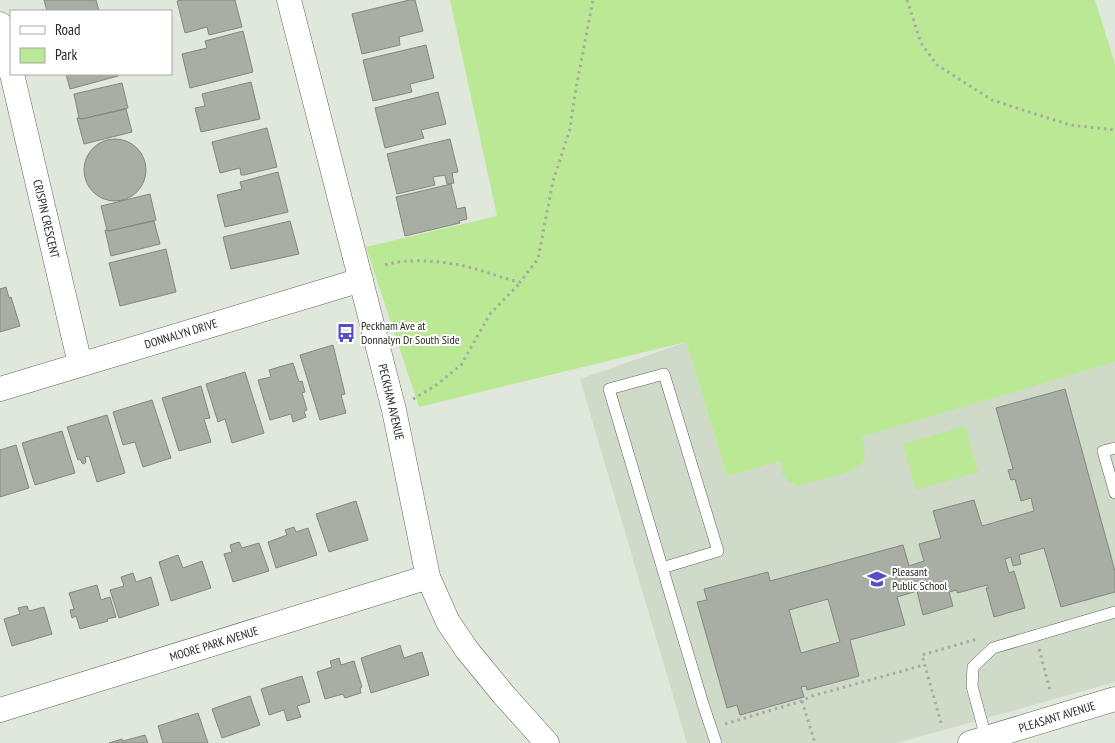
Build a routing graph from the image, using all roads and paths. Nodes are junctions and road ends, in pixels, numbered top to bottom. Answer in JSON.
{"nodes":[{"id":1,"x":289,"y":0,"type":"edge"},
{"id":2,"x":593,"y":0,"type":"edge"},
{"id":3,"x":907,"y":0,"type":"edge"},
{"id":4,"x":0,"y":24,"type":"edge"},
{"id":5,"x":10,"y":69,"type":"edge"},
{"id":6,"x":11,"y":75,"type":"edge"},
{"id":7,"x":1115,"y":130,"type":"edge"},
{"id":8,"x":385,"y":265,"type":"dead end"},
{"id":9,"x":361,"y":280,"type":"junction"},
{"id":10,"x":520,"y":282,"type":"junction"},
{"id":11,"x":80,"y":364,"type":"junction"},
{"id":12,"x":0,"y":389,"type":"edge"},
{"id":13,"x":394,"y":410,"type":"junction"},
{"id":14,"x":1115,"y":448,"type":"edge"},
{"id":15,"x":1115,"y":494,"type":"edge"},
{"id":16,"x":662,"y":568,"type":"junction"},
{"id":17,"x":428,"y":577,"type":"junction"},
{"id":18,"x":1115,"y":612,"type":"edge"},
{"id":19,"x":1039,"y":646,"type":"dead end"},
{"id":20,"x":922,"y":655,"type":"dead end"},
{"id":21,"x":924,"y":665,"type":"junction"},
{"id":22,"x":1050,"y":690,"type":"dead end"},
{"id":23,"x":1115,"y":699,"type":"edge"},
{"id":24,"x":802,"y":701,"type":"junction"},
{"id":25,"x":0,"y":710,"type":"edge"},
{"id":26,"x":941,"y":723,"type":"dead end"},
{"id":27,"x":710,"y":728,"type":"junction"},
{"id":28,"x":978,"y":741,"type":"edge"},
{"id":29,"x":547,"y":743,"type":"edge"},
{"id":30,"x":716,"y":743,"type":"edge"},
{"id":31,"x":815,"y":743,"type":"edge"}],
"edges":[{"from":1,"to":9,"type":"street","name":"PECKHAM AVENUE"},
{"from":2,"to":10,"type":"path"},
{"from":3,"to":7,"type":"path"},
{"from":4,"to":5,"type":"street","name":"CRISPIN CRESCENT"},
{"from":6,"to":11,"type":"street","name":"CRISPIN CRESCENT"},
{"from":8,"to":10,"type":"path"},
{"from":9,"to":11,"type":"street","name":"DONNALYN DRIVE"},
{"from":9,"to":13,"type":"street","name":"PECKHAM AVENUE"},
{"from":10,"to":13,"type":"path"},
{"from":11,"to":12,"type":"street","name":"DONNALYN DRIVE"},
{"from":13,"to":17,"type":"street","name":"PECKHAM AVENUE"},
{"from":14,"to":15,"type":"lane"},
{"from":16,"to":16,"type":"lane"},
{"from":16,"to":27,"type":"lane"},
{"from":17,"to":25,"type":"street","name":"MOORE PARK AVENUE"},
{"from":17,"to":29,"type":"street","name":"PECKHAM AVENUE"},
{"from":18,"to":28,"type":"lane"},
{"from":19,"to":22,"type":"path"},
{"from":20,"to":21,"type":"path"},
{"from":21,"to":24,"type":"path"},
{"from":21,"to":26,"type":"path"},
{"from":23,"to":28,"type":"street","name":"PLEASANT AVENUE"},
{"from":24,"to":27,"type":"path"},
{"from":24,"to":31,"type":"path"},
{"from":27,"to":30,"type":"lane"}]}
